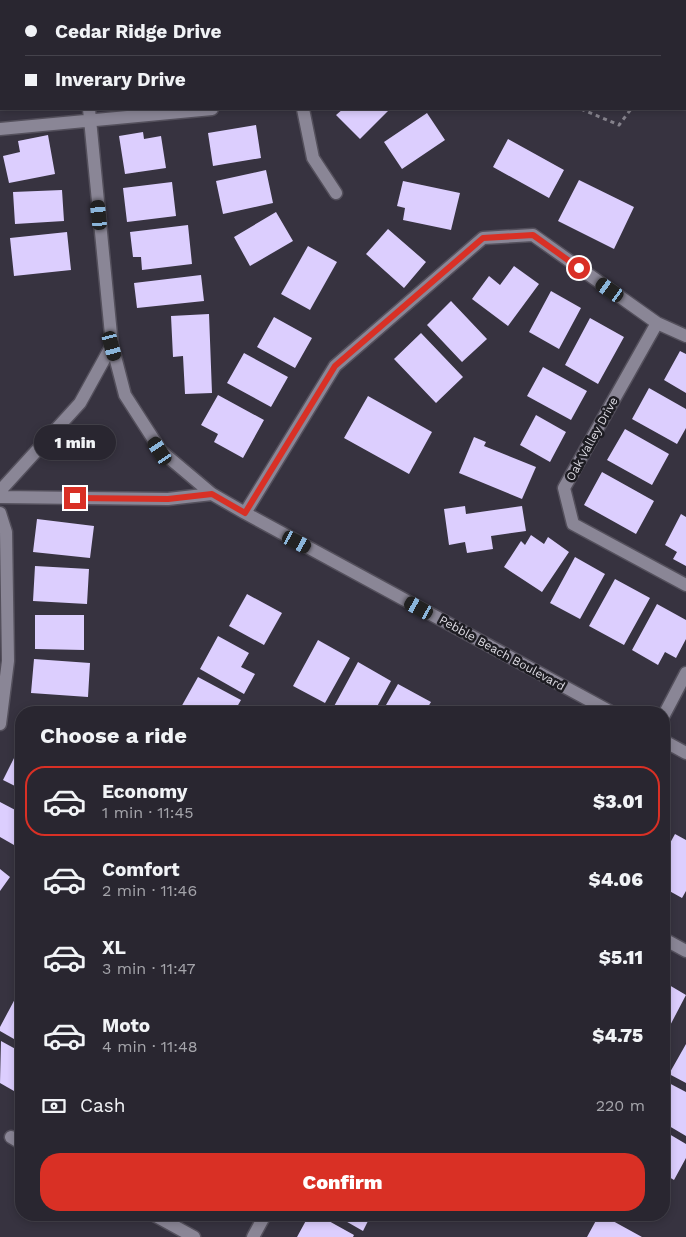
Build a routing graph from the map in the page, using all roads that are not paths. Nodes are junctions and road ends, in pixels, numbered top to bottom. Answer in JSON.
{"nodes":[{"id":1,"x":192,"y":110,"type":"edge"},
{"id":2,"x":303,"y":110,"type":"edge"},
{"id":3,"x":89,"y":115,"type":"edge"},
{"id":4,"x":0,"y":129,"type":"edge"},
{"id":5,"x":336,"y":193,"type":"dead end"},
{"id":6,"x":657,"y":323,"type":"junction"},
{"id":7,"x":686,"y":336,"type":"edge"},
{"id":8,"x":112,"y":346,"type":"junction"},
{"id":9,"x":0,"y":491,"type":"edge"},
{"id":10,"x":212,"y":494,"type":"junction"},
{"id":11,"x":0,"y":497,"type":"edge"},
{"id":12,"x":245,"y":513,"type":"junction"},
{"id":13,"x":0,"y":514,"type":"edge"},
{"id":14,"x":686,"y":585,"type":"edge"},
{"id":15,"x":686,"y":673,"type":"edge"},
{"id":16,"x":600,"y":706,"type":"edge"},
{"id":17,"x":669,"y":706,"type":"edge"},
{"id":18,"x":0,"y":724,"type":"edge"},
{"id":19,"x":670,"y":744,"type":"edge"},
{"id":20,"x":686,"y":753,"type":"edge"},
{"id":21,"x":670,"y":942,"type":"edge"},
{"id":22,"x":686,"y":951,"type":"edge"},
{"id":23,"x":165,"y":1221,"type":"edge"},
{"id":24,"x":262,"y":1221,"type":"edge"},
{"id":25,"x":194,"y":1237,"type":"edge"},
{"id":26,"x":253,"y":1237,"type":"edge"}],
"edges":[{"from":1,"to":3,"type":"street"},
{"from":2,"to":5,"type":"street"},
{"from":3,"to":4,"type":"street"},
{"from":3,"to":8,"type":"street","name":"Pebble Beach Boulevard"},
{"from":6,"to":7,"type":"street"},
{"from":6,"to":12,"type":"street"},
{"from":6,"to":14,"type":"street","name":"Oak Valley Drive"},
{"from":8,"to":9,"type":"street"},
{"from":8,"to":10,"type":"street","name":"Pebble Beach Boulevard"},
{"from":10,"to":11,"type":"street"},
{"from":10,"to":12,"type":"street","name":"Pebble Beach Boulevard"},
{"from":12,"to":16,"type":"street","name":"Pebble Beach Boulevard"},
{"from":13,"to":18,"type":"street"},
{"from":15,"to":17,"type":"street"},
{"from":19,"to":20,"type":"street"},
{"from":21,"to":22,"type":"street"},
{"from":23,"to":25,"type":"street"},
{"from":24,"to":26,"type":"street"}]}
